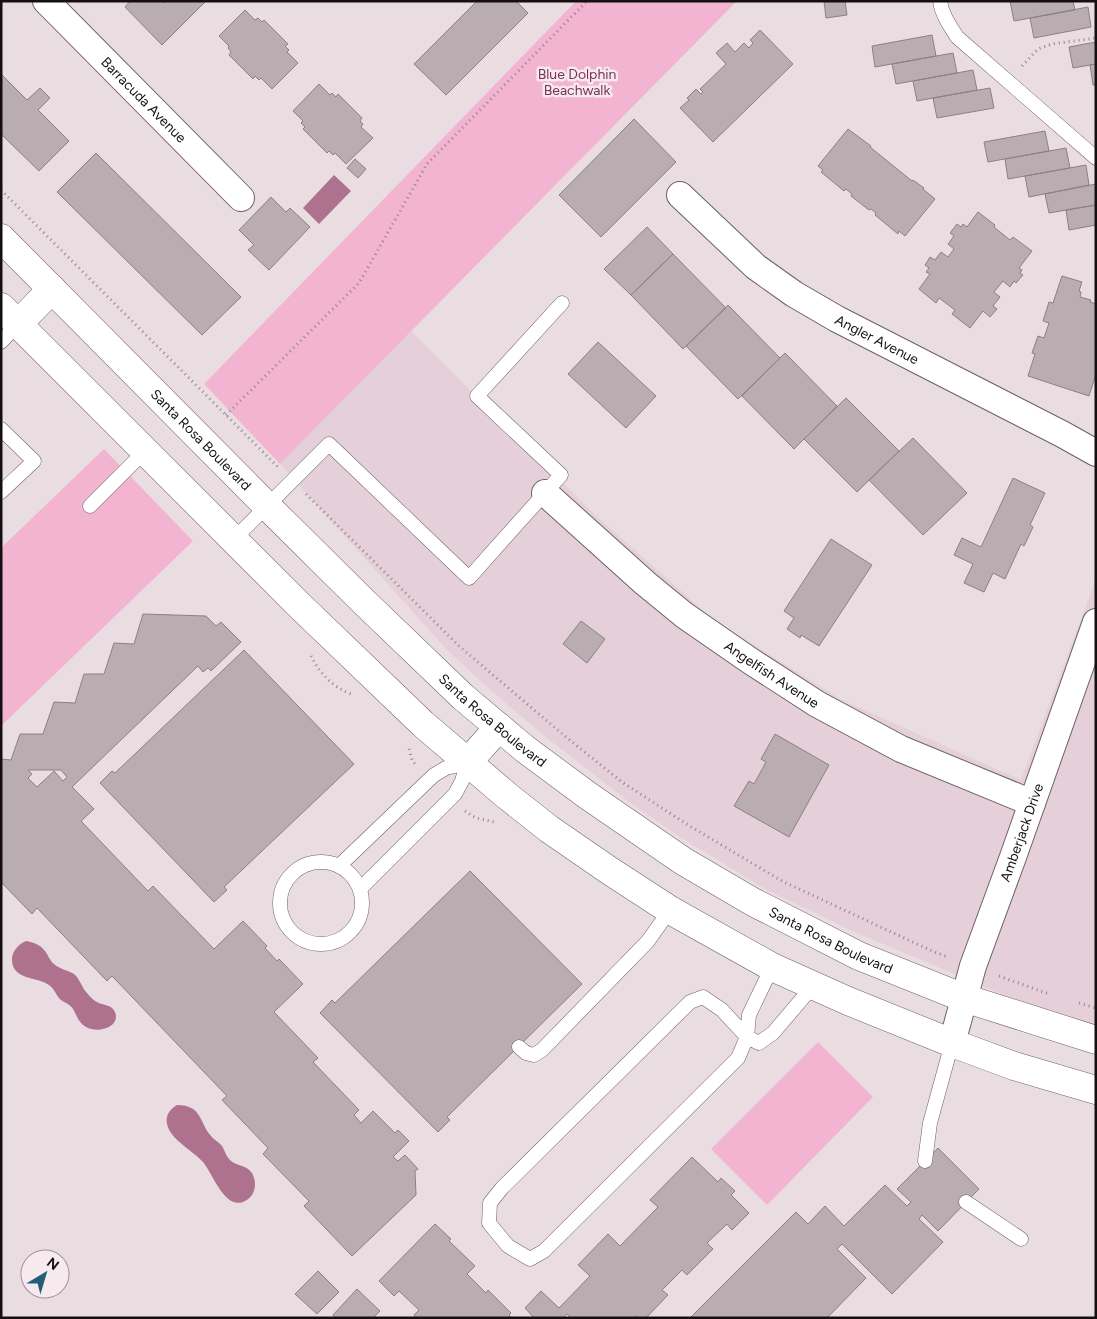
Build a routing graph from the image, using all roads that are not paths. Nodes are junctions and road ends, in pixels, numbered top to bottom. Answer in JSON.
{"nodes":[{"id":1,"x":46,"y":1,"type":"edge"},
{"id":2,"x":940,"y":1,"type":"edge"},
{"id":3,"x":1096,"y":158,"type":"edge"},
{"id":4,"x":680,"y":195,"type":"dead end"},
{"id":5,"x":241,"y":198,"type":"dead end"},
{"id":6,"x":1,"y":238,"type":"edge"},
{"id":7,"x":52,"y":289,"type":"junction"},
{"id":8,"x":562,"y":303,"type":"dead end"},
{"id":9,"x":7,"y":325,"type":"edge"},
{"id":10,"x":1,"y":430,"type":"edge"},
{"id":11,"x":145,"y":451,"type":"junction"},
{"id":12,"x":1096,"y":453,"type":"edge"},
{"id":13,"x":1,"y":492,"type":"edge"},
{"id":14,"x":545,"y":494,"type":"junction"},
{"id":15,"x":90,"y":506,"type":"dead end"},
{"id":16,"x":266,"y":506,"type":"junction"},
{"id":17,"x":234,"y":539,"type":"junction"},
{"id":18,"x":1096,"y":622,"type":"edge"},
{"id":19,"x":499,"y":727,"type":"junction"},
{"id":20,"x":467,"y":763,"type":"junction"},
{"id":21,"x":1032,"y":803,"type":"junction"},
{"id":22,"x":339,"y":866,"type":"junction"},
{"id":23,"x":360,"y":889,"type":"junction"},
{"id":24,"x":670,"y":910,"type":"junction"},
{"id":25,"x":772,"y":967,"type":"junction"},
{"id":26,"x":814,"y":986,"type":"junction"},
{"id":27,"x":964,"y":998,"type":"junction"},
{"id":28,"x":747,"y":1037,"type":"junction"},
{"id":29,"x":1096,"y":1040,"type":"edge"},
{"id":30,"x":952,"y":1043,"type":"junction"},
{"id":31,"x":519,"y":1047,"type":"dead end"},
{"id":32,"x":1096,"y":1090,"type":"edge"},
{"id":33,"x":925,"y":1161,"type":"dead end"},
{"id":34,"x":966,"y":1202,"type":"dead end"},
{"id":35,"x":1021,"y":1239,"type":"dead end"}],
"edges":[{"from":1,"to":5,"type":"street","name":"Barracuda Avenue"},
{"from":2,"to":3,"type":"lane"},
{"from":4,"to":12,"type":"street","name":"Angler Avenue"},
{"from":6,"to":7,"type":"street","name":"Santa Rosa Boulevard"},
{"from":7,"to":9,"type":"street"},
{"from":7,"to":16,"type":"street","name":"Santa Rosa Boulevard"},
{"from":8,"to":14,"type":"lane"},
{"from":9,"to":11,"type":"street"},
{"from":10,"to":13,"type":"lane"},
{"from":11,"to":15,"type":"lane"},
{"from":11,"to":17,"type":"street"},
{"from":14,"to":16,"type":"lane"},
{"from":14,"to":21,"type":"street","name":"Angelfish Avenue"},
{"from":16,"to":17,"type":"lane"},
{"from":16,"to":19,"type":"street","name":"Santa Rosa Boulevard"},
{"from":17,"to":20,"type":"street"},
{"from":18,"to":21,"type":"street","name":"Amberjack Drive"},
{"from":19,"to":20,"type":"street"},
{"from":19,"to":27,"type":"street","name":"Santa Rosa Boulevard"},
{"from":20,"to":22,"type":"lane"},
{"from":20,"to":23,"type":"lane"},
{"from":20,"to":24,"type":"street"},
{"from":21,"to":27,"type":"street","name":"Amberjack Drive"},
{"from":22,"to":23,"type":"lane"},
{"from":22,"to":23,"type":"lane"},
{"from":24,"to":25,"type":"street"},
{"from":24,"to":31,"type":"lane"},
{"from":25,"to":26,"type":"street"},
{"from":25,"to":28,"type":"lane"},
{"from":26,"to":28,"type":"lane"},
{"from":26,"to":30,"type":"street"},
{"from":27,"to":29,"type":"street","name":"Santa Rosa Boulevard"},
{"from":27,"to":30,"type":"street","name":"Amberjack Drive"},
{"from":28,"to":28,"type":"lane"},
{"from":30,"to":32,"type":"street"},
{"from":30,"to":33,"type":"lane"},
{"from":34,"to":35,"type":"lane"}]}
